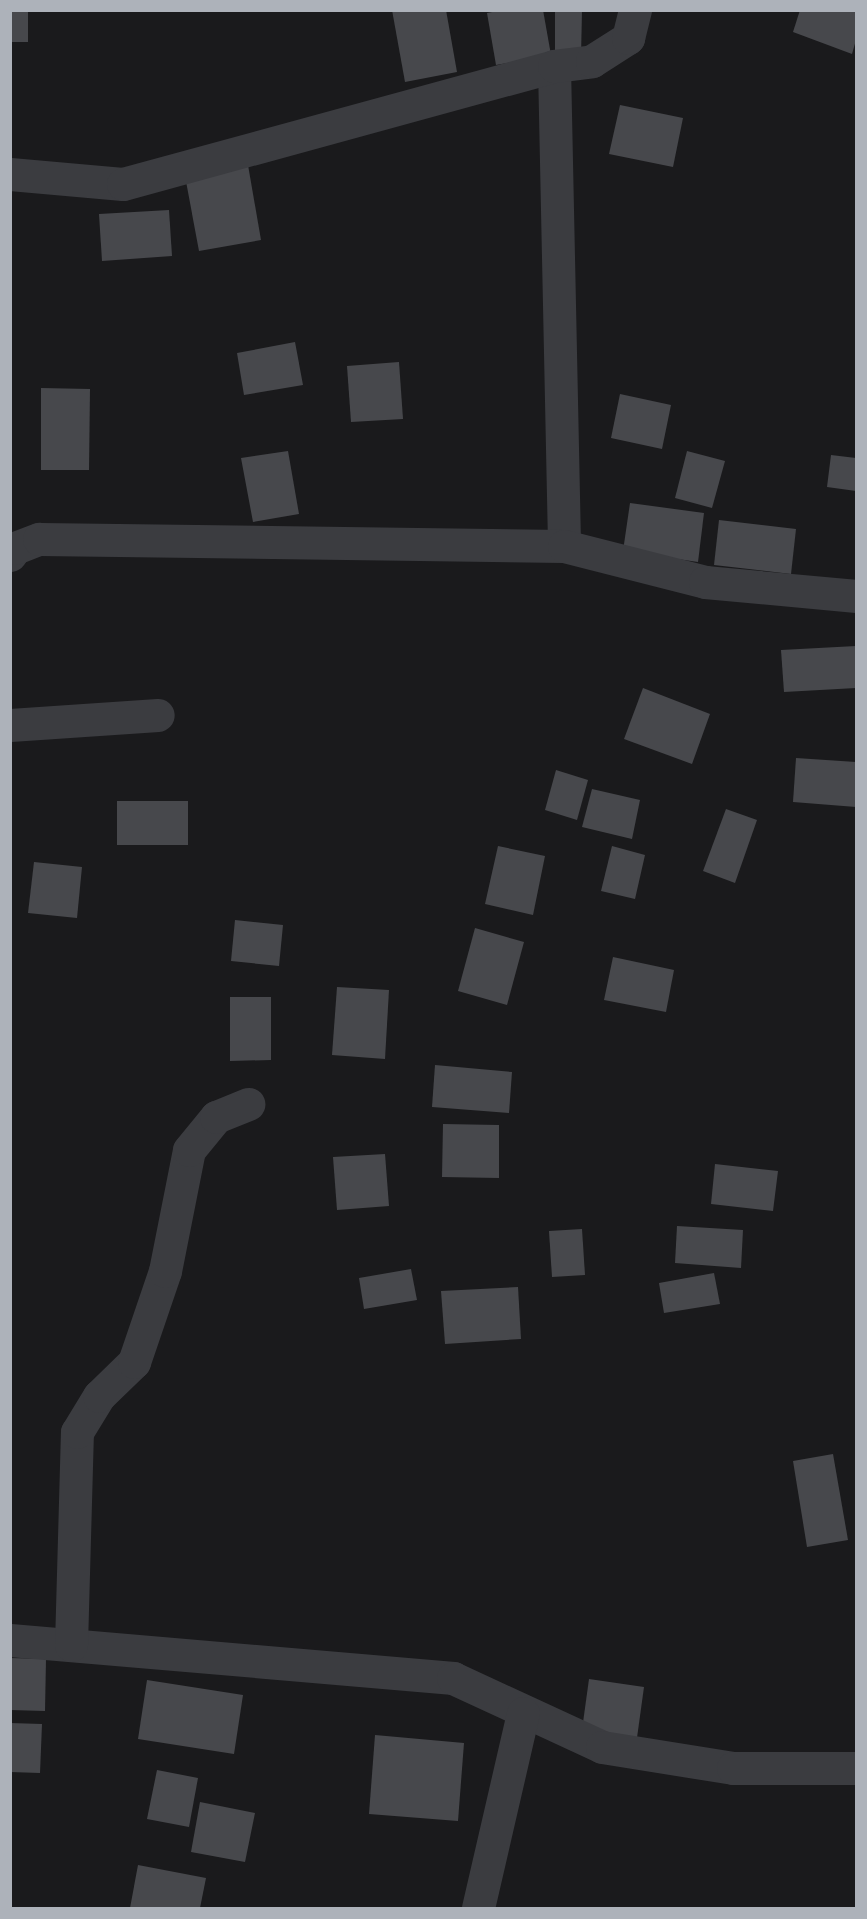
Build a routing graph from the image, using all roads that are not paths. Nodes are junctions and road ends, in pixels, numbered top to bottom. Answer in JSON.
{"nodes":[{"id":1,"x":635,"y":10,"type":"edge"},
{"id":2,"x":555,"y":66,"type":"junction"},
{"id":3,"x":10,"y":174,"type":"edge"},
{"id":4,"x":564,"y":546,"type":"junction"},
{"id":5,"x":10,"y":555,"type":"edge"},
{"id":6,"x":856,"y":596,"type":"edge"},
{"id":7,"x":158,"y":715,"type":"dead end"},
{"id":8,"x":10,"y":725,"type":"edge"},
{"id":9,"x":248,"y":1104,"type":"dead end"},
{"id":10,"x":10,"y":1640,"type":"edge"},
{"id":11,"x":71,"y":1645,"type":"junction"},
{"id":12,"x":523,"y":1713,"type":"junction"},
{"id":13,"x":856,"y":1767,"type":"edge"},
{"id":14,"x":478,"y":1908,"type":"edge"}],
"edges":[{"from":1,"to":2,"type":"street"},
{"from":2,"to":3,"type":"street"},
{"from":2,"to":4,"type":"street"},
{"from":4,"to":5,"type":"street"},
{"from":4,"to":6,"type":"street"},
{"from":7,"to":8,"type":"street"},
{"from":9,"to":11,"type":"street"},
{"from":10,"to":11,"type":"street"},
{"from":11,"to":12,"type":"street"},
{"from":12,"to":13,"type":"street"},
{"from":12,"to":14,"type":"street"}]}
